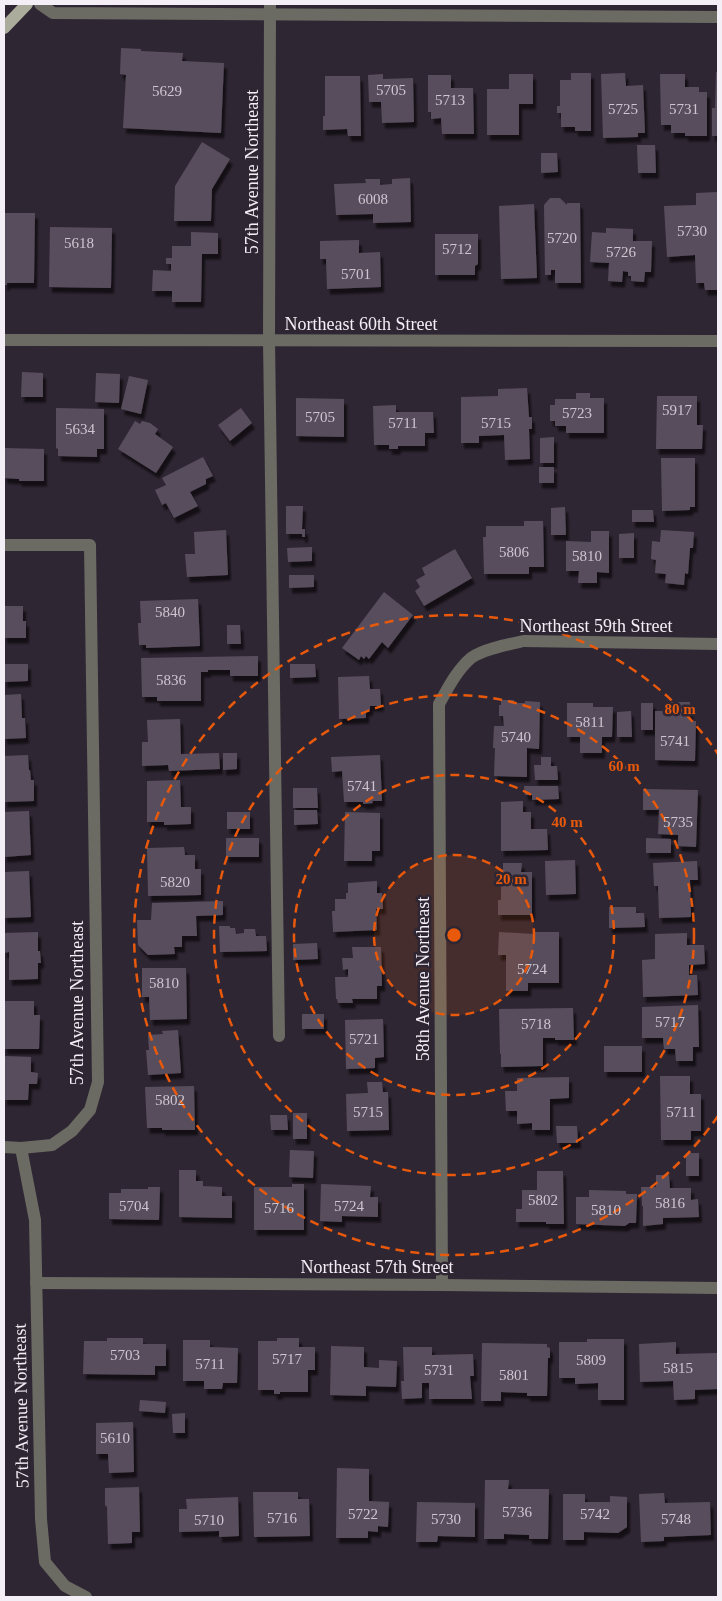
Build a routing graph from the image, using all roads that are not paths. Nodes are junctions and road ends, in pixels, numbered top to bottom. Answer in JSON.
{"nodes":[{"id":1,"x":27,"y":4,"type":"edge"},
{"id":2,"x":40,"y":4,"type":"edge"},
{"id":3,"x":270,"y":10,"type":"edge"},
{"id":4,"x":718,"y":17,"type":"edge"},
{"id":5,"x":4,"y":28,"type":"edge"},
{"id":6,"x":4,"y":340,"type":"edge"},
{"id":7,"x":269,"y":341,"type":"junction"},
{"id":8,"x":718,"y":341,"type":"edge"},
{"id":9,"x":4,"y":545,"type":"edge"},
{"id":10,"x":718,"y":644,"type":"edge"},
{"id":11,"x":455,"y":677,"type":"joint"},
{"id":12,"x":279,"y":1036,"type":"dead end"},
{"id":13,"x":4,"y":1147,"type":"edge"},
{"id":14,"x":21,"y":1148,"type":"junction"},
{"id":15,"x":36,"y":1283,"type":"junction"},
{"id":16,"x":442,"y":1284,"type":"junction"},
{"id":17,"x":718,"y":1288,"type":"edge"},
{"id":18,"x":86,"y":1597,"type":"edge"}],
"edges":[{"from":1,"to":5,"type":"main road"},
{"from":2,"to":3,"type":"street"},
{"from":3,"to":4,"type":"street"},
{"from":3,"to":7,"type":"street","name":"57th Avenue Northeast"},
{"from":6,"to":7,"type":"street","name":"Northeast 60th Street"},
{"from":7,"to":8,"type":"street","name":"Northeast 60th Street"},
{"from":7,"to":12,"type":"street","name":"57th Avenue Northeast"},
{"from":9,"to":14,"type":"street","name":"57th Avenue Northeast"},
{"from":10,"to":11,"type":"street","name":"Northeast 59th Street"},
{"from":11,"to":16,"type":"street","name":"58th Avenue Northeast"},
{"from":13,"to":14,"type":"street"},
{"from":14,"to":15,"type":"street","name":"57th Avenue Northeast"},
{"from":15,"to":16,"type":"street","name":"Northeast 57th Street"},
{"from":15,"to":18,"type":"street","name":"57th Avenue Northeast"},
{"from":16,"to":17,"type":"street","name":"Northeast 57th Street"}]}
